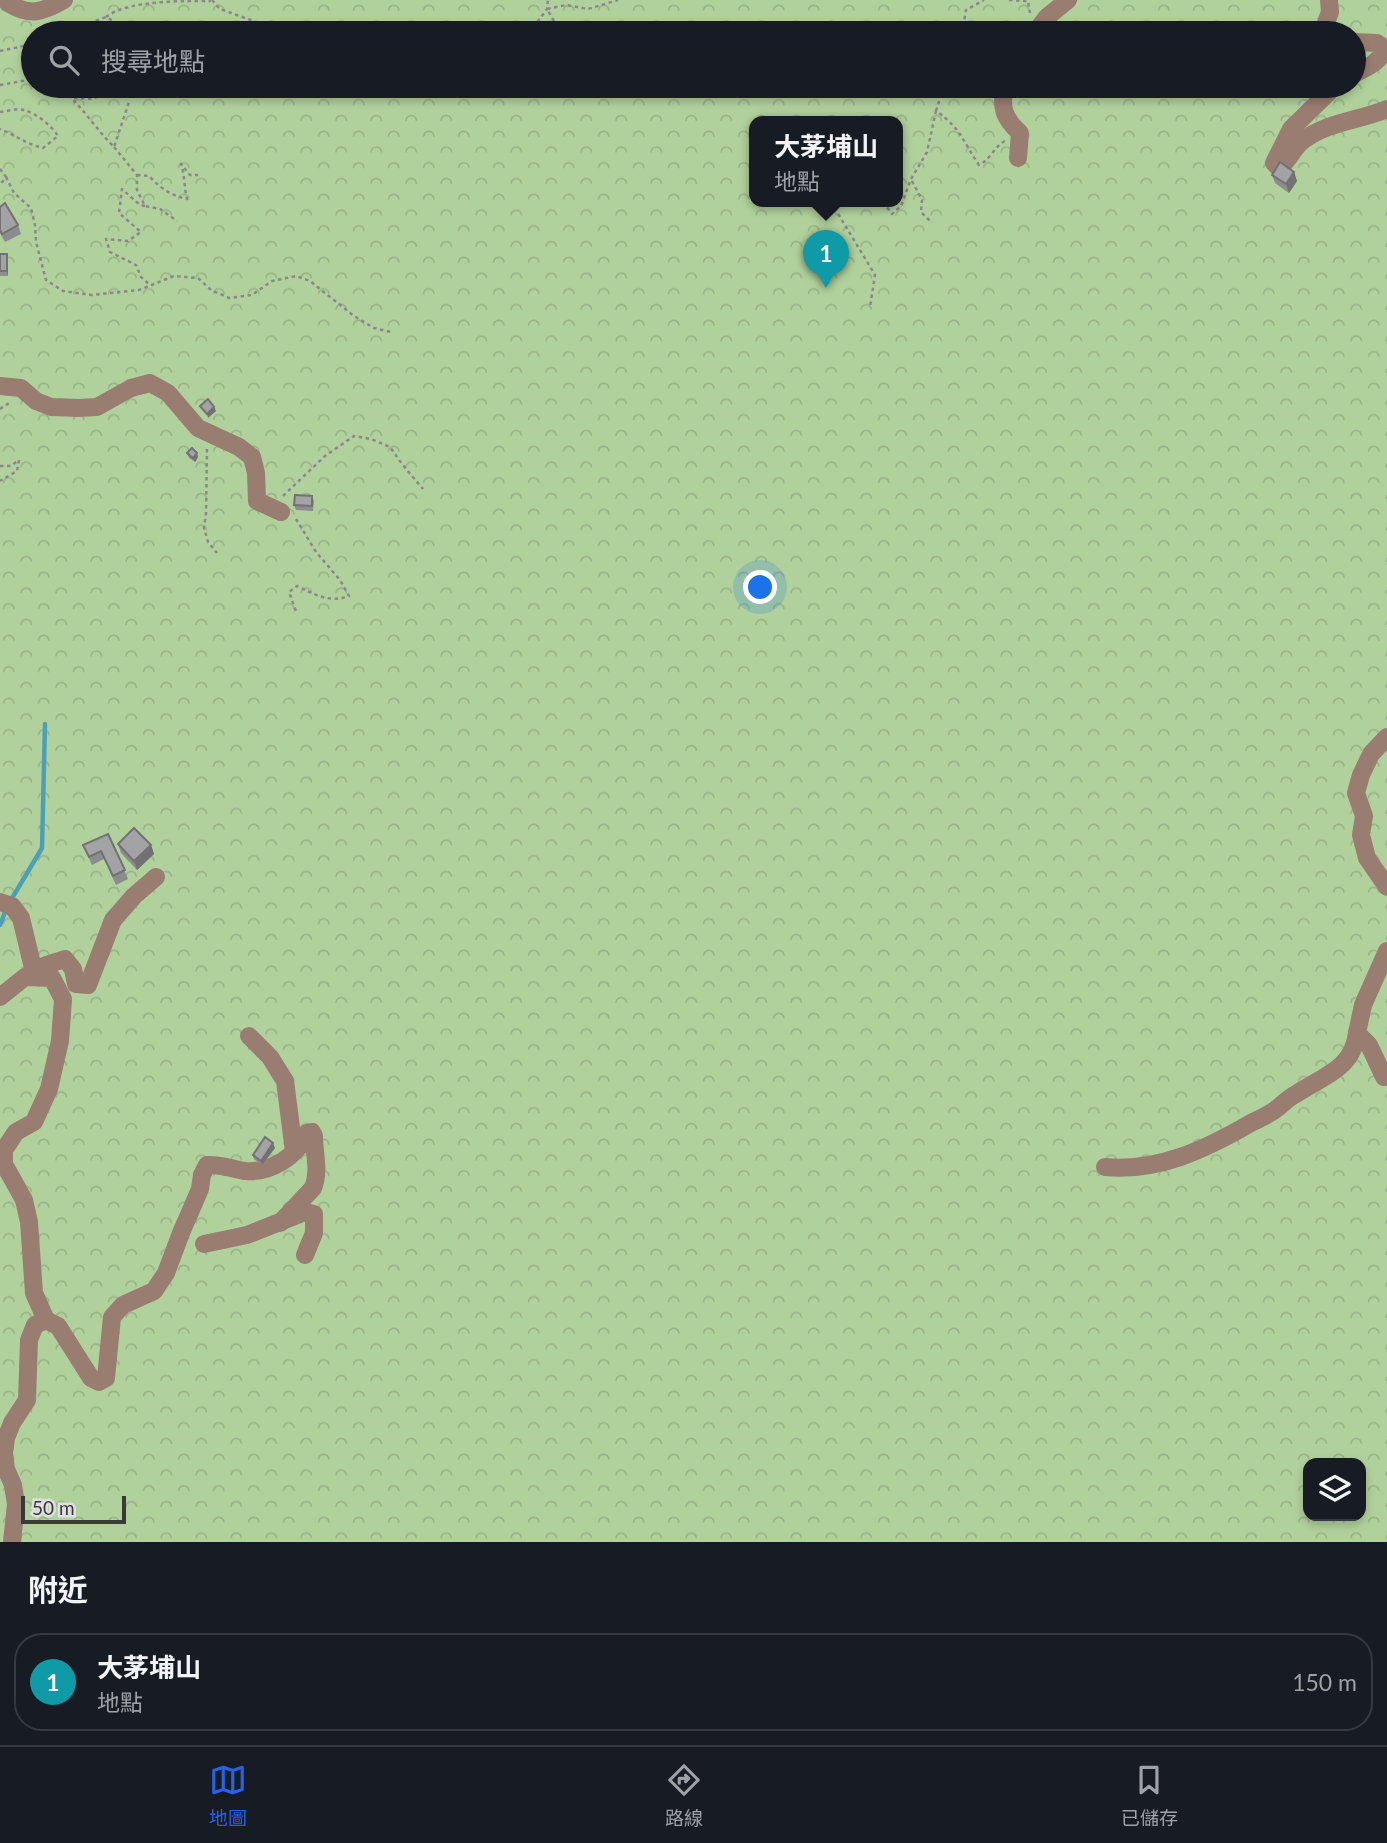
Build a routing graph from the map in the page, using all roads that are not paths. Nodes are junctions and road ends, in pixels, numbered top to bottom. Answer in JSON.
{"nodes":[{"id":1,"x":28,"y":0,"type":"edge"},
{"id":2,"x":64,"y":0,"type":"edge"},
{"id":3,"x":1068,"y":0,"type":"edge"},
{"id":4,"x":1329,"y":0,"type":"edge"},
{"id":5,"x":4,"y":5,"type":"edge"},
{"id":6,"x":1042,"y":21,"type":"edge"},
{"id":7,"x":1327,"y":21,"type":"edge"},
{"id":8,"x":1366,"y":43,"type":"edge"},
{"id":9,"x":1366,"y":67,"type":"edge"},
{"id":10,"x":1002,"y":98,"type":"edge"},
{"id":11,"x":1323,"y":98,"type":"edge"},
{"id":12,"x":1387,"y":109,"type":"edge"},
{"id":13,"x":1018,"y":158,"type":"dead end"},
{"id":14,"x":0,"y":386,"type":"edge"},
{"id":15,"x":278,"y":511,"type":"road end"},
{"id":16,"x":1387,"y":737,"type":"edge"},
{"id":17,"x":156,"y":877,"type":"dead end"},
{"id":18,"x":1387,"y":887,"type":"edge"},
{"id":19,"x":6,"y":904,"type":"edge"},
{"id":20,"x":1387,"y":951,"type":"edge"},
{"id":21,"x":30,"y":974,"type":"junction"},
{"id":22,"x":0,"y":997,"type":"edge"},
{"id":23,"x":1357,"y":1033,"type":"junction"},
{"id":24,"x":249,"y":1036,"type":"dead end"},
{"id":25,"x":1384,"y":1077,"type":"dead end"},
{"id":26,"x":294,"y":1151,"type":"junction"},
{"id":27,"x":1105,"y":1167,"type":"dead end"},
{"id":28,"x":280,"y":1223,"type":"junction"},
{"id":29,"x":204,"y":1244,"type":"dead end"},
{"id":30,"x":304,"y":1255,"type":"dead end"},
{"id":31,"x":46,"y":1320,"type":"junction"},
{"id":32,"x":8,"y":1539,"type":"edge"}],
"edges":[{"from":1,"to":5,"type":"street"},
{"from":2,"to":5,"type":"street"},
{"from":3,"to":6,"type":"street"},
{"from":4,"to":7,"type":"street"},
{"from":8,"to":9,"type":"street"},
{"from":10,"to":13,"type":"street"},
{"from":11,"to":12,"type":"street"},
{"from":14,"to":15,"type":"street"},
{"from":16,"to":18,"type":"street"},
{"from":17,"to":21,"type":"street"},
{"from":19,"to":21,"type":"street"},
{"from":20,"to":23,"type":"street"},
{"from":21,"to":22,"type":"street"},
{"from":21,"to":31,"type":"street"},
{"from":23,"to":25,"type":"street"},
{"from":23,"to":27,"type":"street"},
{"from":24,"to":26,"type":"street"},
{"from":26,"to":28,"type":"street"},
{"from":26,"to":31,"type":"street"},
{"from":28,"to":29,"type":"street"},
{"from":28,"to":30,"type":"street"},
{"from":31,"to":32,"type":"street"}]}
